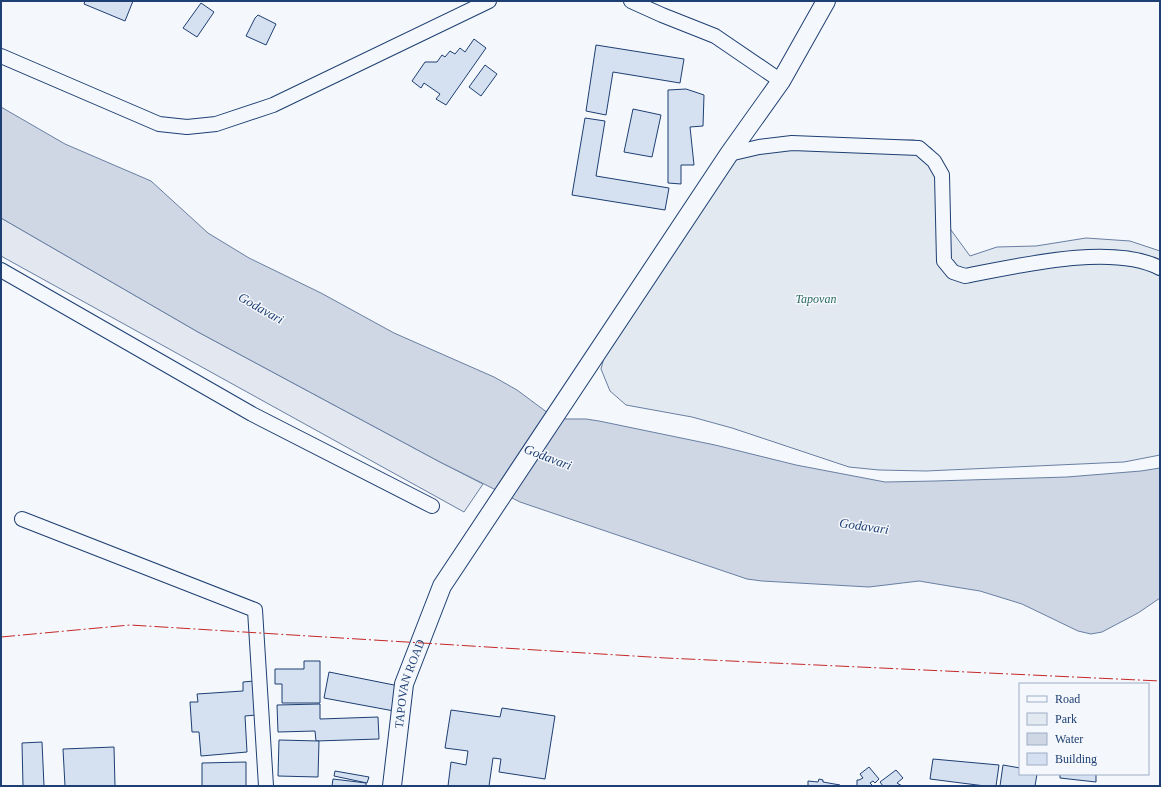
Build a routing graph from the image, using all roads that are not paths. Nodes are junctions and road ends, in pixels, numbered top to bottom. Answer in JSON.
{"nodes":[{"id":1,"x":489,"y":1,"type":"edge"},
{"id":2,"x":631,"y":1,"type":"edge"},
{"id":3,"x":826,"y":1,"type":"edge"},
{"id":4,"x":1,"y":56,"type":"edge"},
{"id":5,"x":781,"y":81,"type":"junction"},
{"id":6,"x":729,"y":154,"type":"junction"},
{"id":7,"x":1160,"y":268,"type":"edge"},
{"id":8,"x":1,"y":270,"type":"edge"},
{"id":9,"x":432,"y":506,"type":"dead end"},
{"id":10,"x":22,"y":519,"type":"dead end"},
{"id":11,"x":266,"y":786,"type":"edge"},
{"id":12,"x":392,"y":786,"type":"edge"}],
"edges":[{"from":1,"to":4,"type":"street"},
{"from":2,"to":5,"type":"street"},
{"from":3,"to":5,"type":"main road","name":"TAPOVAN ROAD"},
{"from":5,"to":6,"type":"main road","name":"TAPOVAN ROAD"},
{"from":6,"to":7,"type":"street"},
{"from":6,"to":12,"type":"main road","name":"TAPOVAN ROAD"},
{"from":8,"to":9,"type":"street"},
{"from":10,"to":11,"type":"street"}]}
